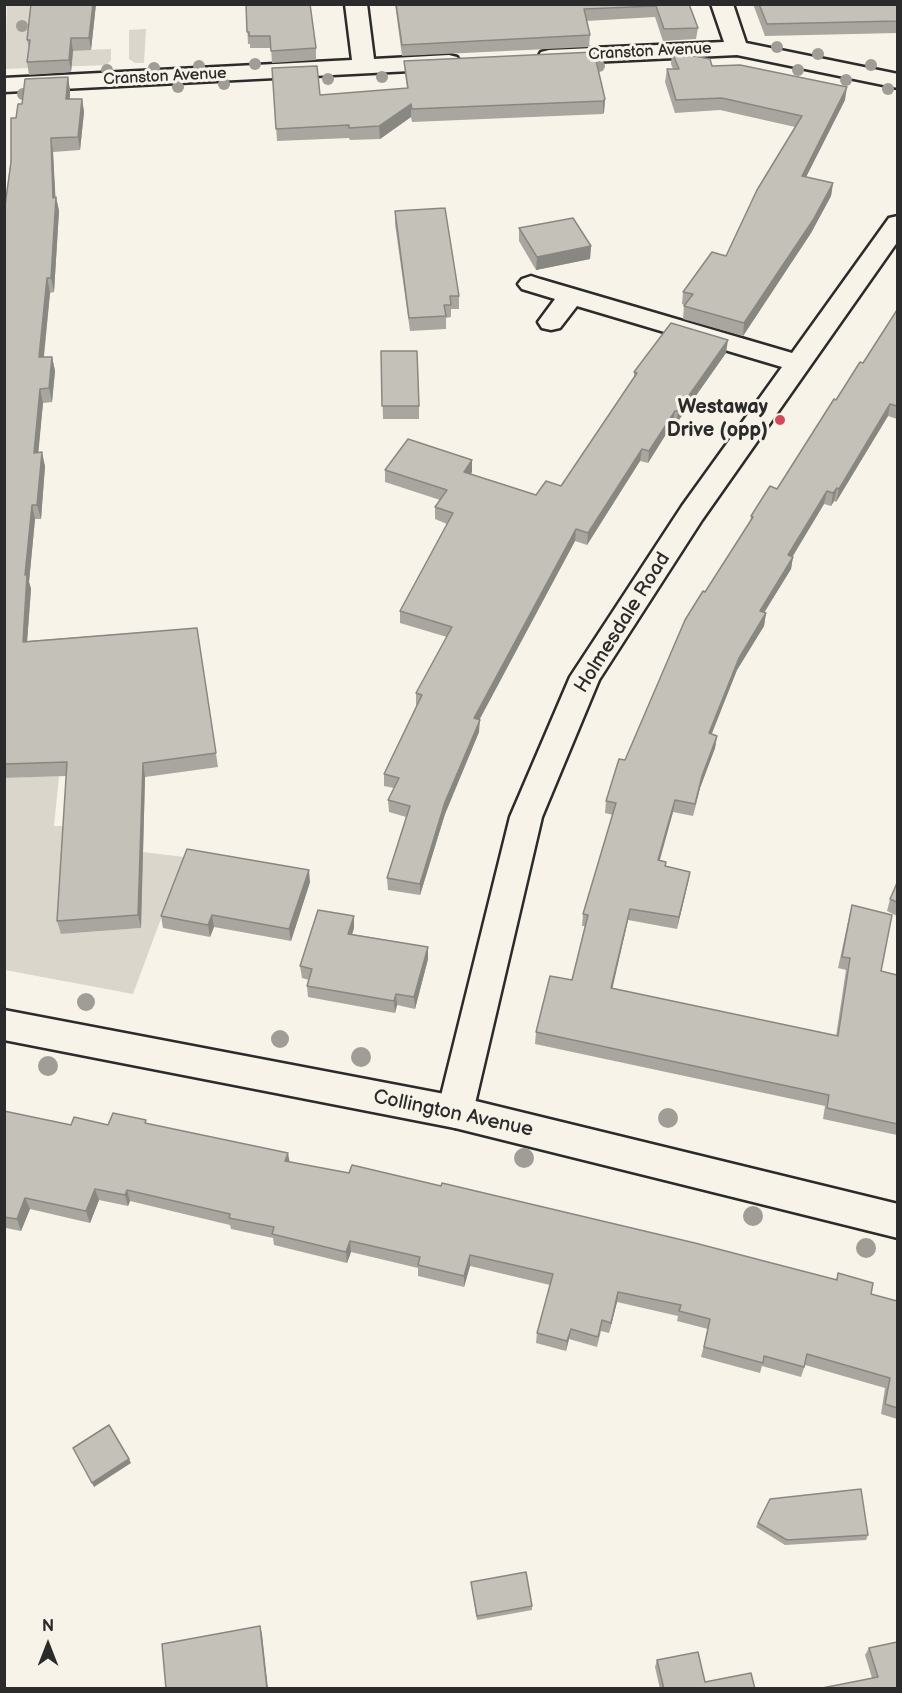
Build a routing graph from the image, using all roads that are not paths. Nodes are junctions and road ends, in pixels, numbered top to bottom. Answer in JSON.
{"nodes":[{"id":1,"x":356,"y":4,"type":"edge"},
{"id":2,"x":722,"y":4,"type":"edge"},
{"id":3,"x":737,"y":48,"type":"junction"},
{"id":4,"x":527,"y":58,"type":"edge"},
{"id":5,"x":469,"y":61,"type":"edge"},
{"id":6,"x":364,"y":66,"type":"junction"},
{"id":7,"x":897,"y":81,"type":"edge"},
{"id":8,"x":4,"y":85,"type":"edge"},
{"id":9,"x":897,"y":223,"type":"edge"},
{"id":10,"x":531,"y":284,"type":"dead end"},
{"id":11,"x":571,"y":296,"type":"junction"},
{"id":12,"x":551,"y":322,"type":"dead end"},
{"id":13,"x":798,"y":363,"type":"junction"},
{"id":14,"x":4,"y":1025,"type":"edge"},
{"id":15,"x":455,"y":1112,"type":"junction"},
{"id":16,"x":897,"y":1221,"type":"edge"}],
"edges":[{"from":1,"to":6,"type":"street"},
{"from":2,"to":3,"type":"street"},
{"from":3,"to":4,"type":"street","name":"Cranston Avenue"},
{"from":3,"to":7,"type":"street","name":"Cranston Avenue"},
{"from":5,"to":6,"type":"street","name":"Cranston Avenue"},
{"from":6,"to":8,"type":"street","name":"Cranston Avenue"},
{"from":9,"to":13,"type":"street","name":"Holmesdale Road"},
{"from":10,"to":11,"type":"street"},
{"from":11,"to":12,"type":"street"},
{"from":11,"to":13,"type":"street"},
{"from":13,"to":15,"type":"street","name":"Holmesdale Road"},
{"from":14,"to":15,"type":"street","name":"Collington Avenue"},
{"from":15,"to":16,"type":"street","name":"Collington Avenue"}]}
